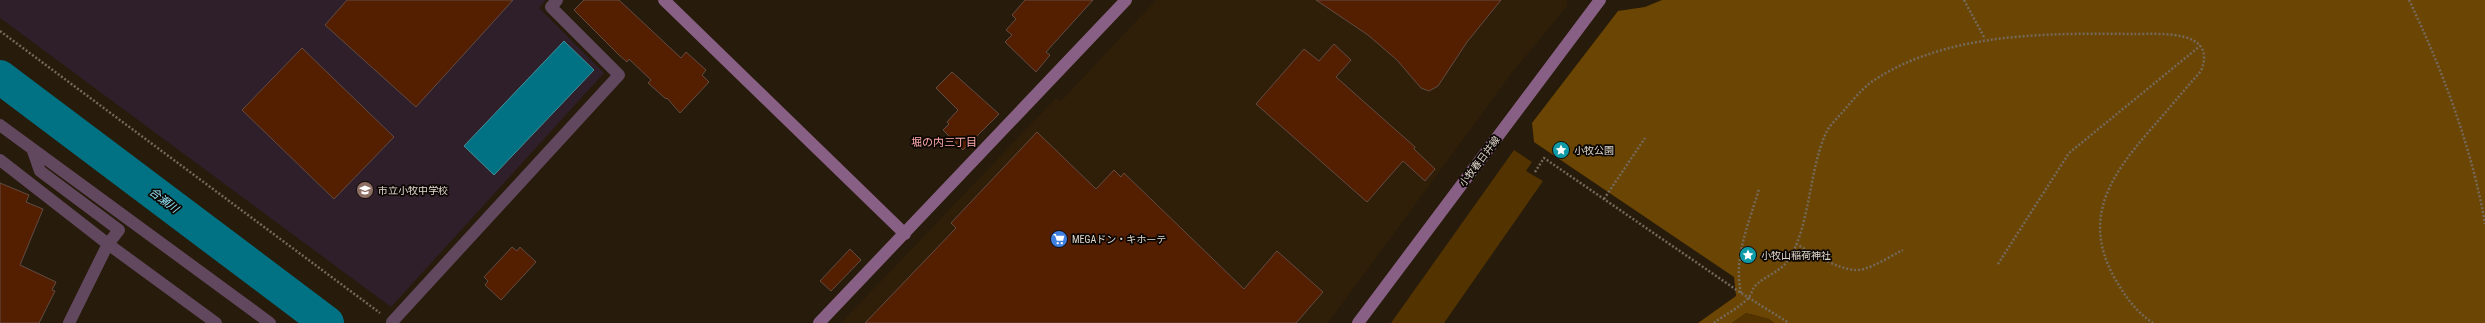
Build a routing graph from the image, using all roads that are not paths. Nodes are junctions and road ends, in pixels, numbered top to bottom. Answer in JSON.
{"nodes":[{"id":1,"x":557,"y":0,"type":"edge"},
{"id":2,"x":664,"y":0,"type":"edge"},
{"id":3,"x":1126,"y":0,"type":"edge"},
{"id":4,"x":1600,"y":0,"type":"edge"},
{"id":5,"x":0,"y":125,"type":"edge"},
{"id":6,"x":33,"y":151,"type":"junction"},
{"id":7,"x":0,"y":160,"type":"edge"},
{"id":8,"x":905,"y":234,"type":"junction"},
{"id":9,"x":108,"y":244,"type":"junction"},
{"id":10,"x":392,"y":322,"type":"road end"},
{"id":11,"x":69,"y":323,"type":"edge"},
{"id":12,"x":216,"y":323,"type":"edge"},
{"id":13,"x":270,"y":323,"type":"edge"},
{"id":14,"x":819,"y":323,"type":"edge"},
{"id":15,"x":1358,"y":323,"type":"edge"}],
"edges":[{"from":1,"to":10,"type":"street"},
{"from":2,"to":8,"type":"street"},
{"from":3,"to":8,"type":"street"},
{"from":4,"to":15,"type":"street","name":"小牧春日井線"},
{"from":5,"to":6,"type":"street"},
{"from":6,"to":9,"type":"street"},
{"from":6,"to":13,"type":"street"},
{"from":7,"to":9,"type":"street"},
{"from":8,"to":14,"type":"street"},
{"from":9,"to":11,"type":"street"},
{"from":9,"to":12,"type":"street"}]}
